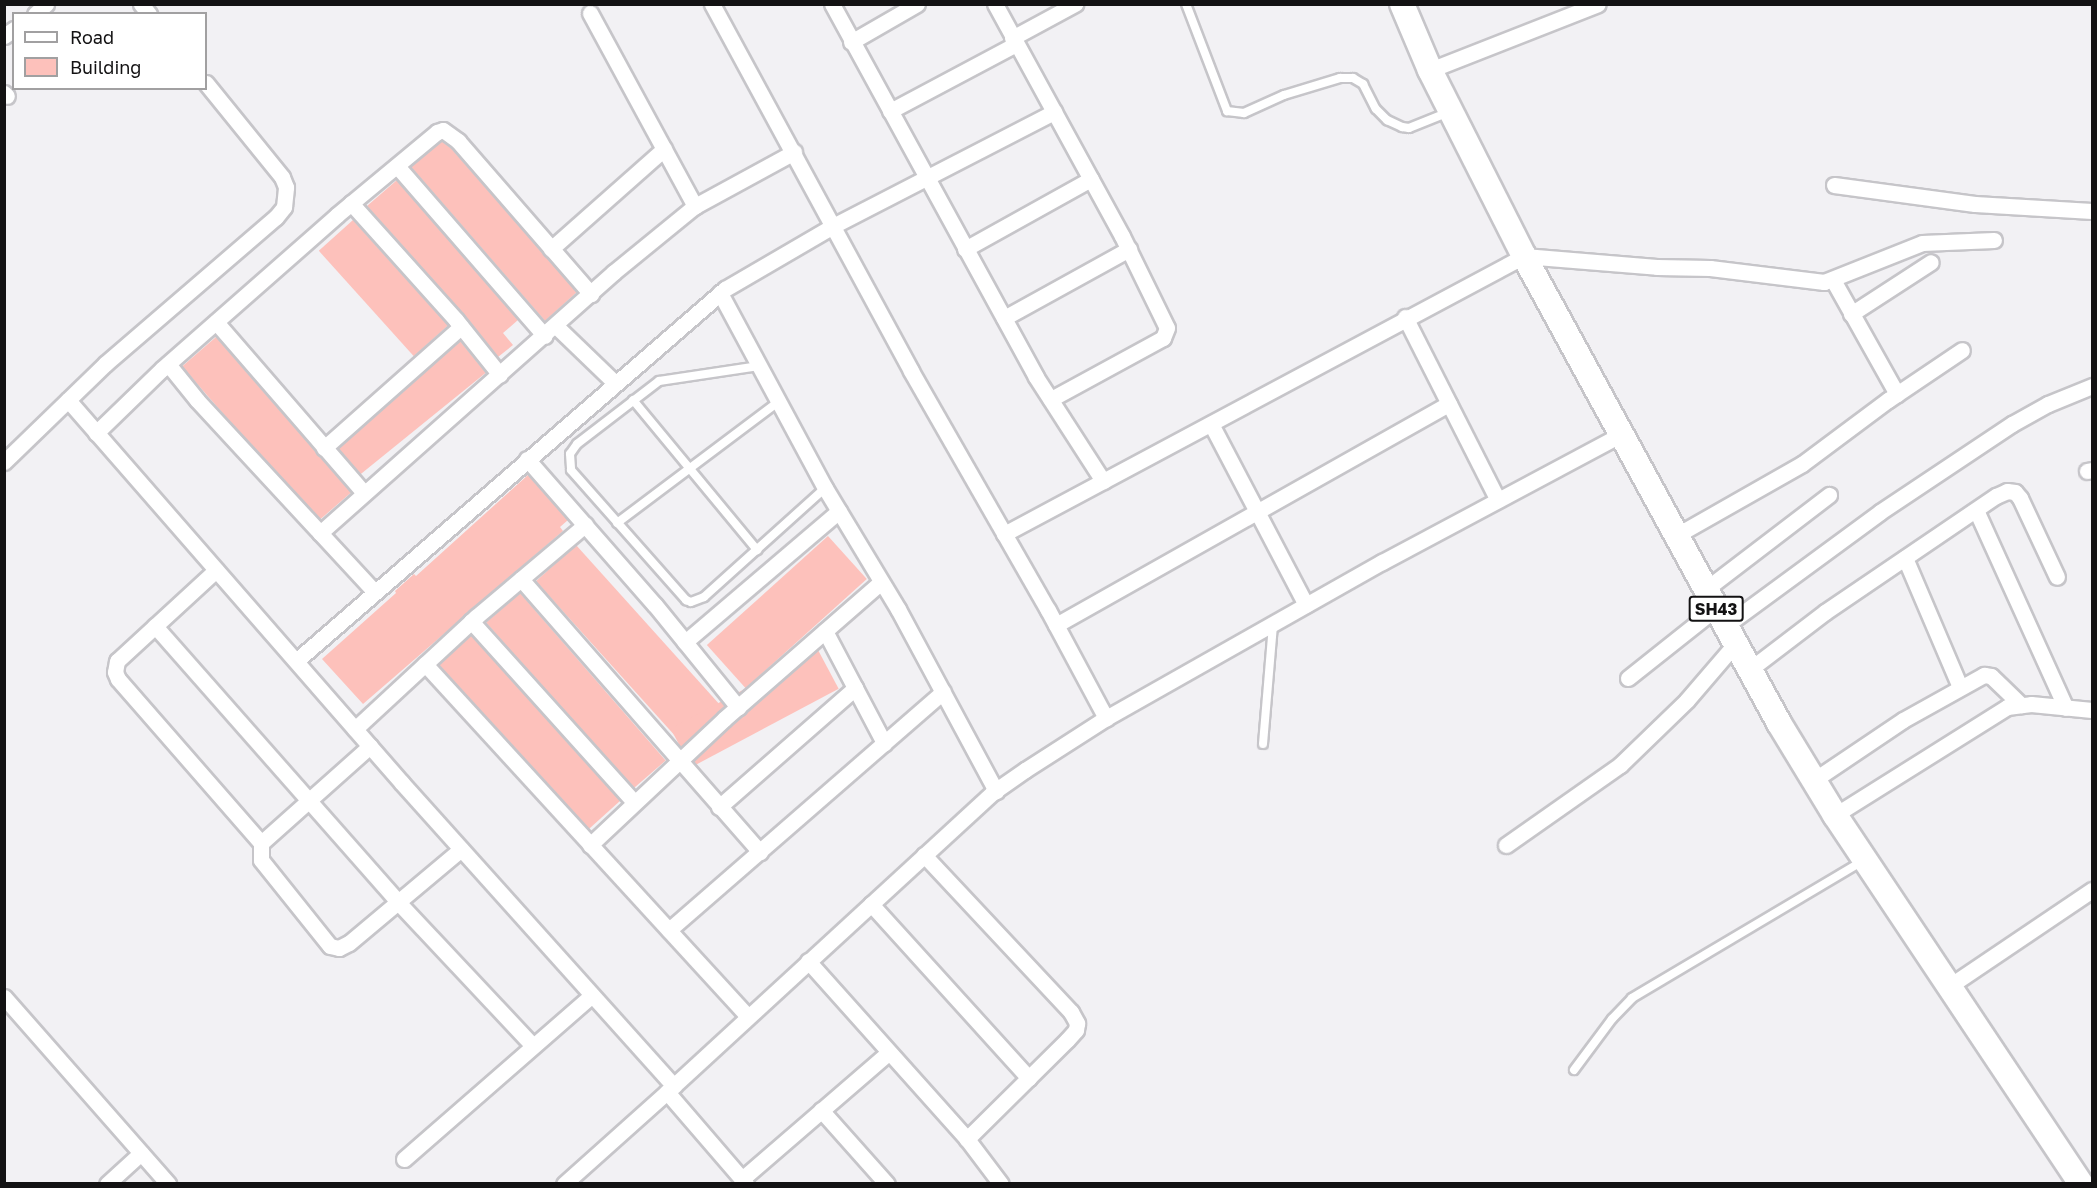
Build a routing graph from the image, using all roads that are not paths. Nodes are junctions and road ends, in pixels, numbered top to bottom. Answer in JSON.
{"nodes":[{"id":1,"x":712,"y":4,"type":"edge"},
{"id":2,"x":832,"y":4,"type":"edge"},
{"id":3,"x":917,"y":4,"type":"edge"},
{"id":4,"x":995,"y":4,"type":"edge"},
{"id":5,"x":1075,"y":4,"type":"edge"},
{"id":6,"x":1186,"y":4,"type":"edge"},
{"id":7,"x":1402,"y":4,"type":"edge"},
{"id":8,"x":1598,"y":4,"type":"edge"},
{"id":9,"x":590,"y":13,"type":"dead end"},
{"id":10,"x":1014,"y":41,"type":"junction"},
{"id":11,"x":851,"y":42,"type":"junction"},
{"id":12,"x":1430,"y":70,"type":"junction"},
{"id":13,"x":207,"y":84,"type":"edge"},
{"id":14,"x":890,"y":111,"type":"junction"},
{"id":15,"x":1450,"y":111,"type":"junction"},
{"id":16,"x":1054,"y":112,"type":"junction"},
{"id":17,"x":664,"y":149,"type":"junction"},
{"id":18,"x":794,"y":152,"type":"junction"},
{"id":19,"x":397,"y":166,"type":"junction"},
{"id":20,"x":926,"y":177,"type":"junction"},
{"id":21,"x":1091,"y":178,"type":"junction"},
{"id":22,"x":1834,"y":184,"type":"dead end"},
{"id":23,"x":351,"y":203,"type":"junction"},
{"id":24,"x":695,"y":206,"type":"junction"},
{"id":25,"x":2092,"y":211,"type":"edge"},
{"id":26,"x":833,"y":226,"type":"junction"},
{"id":27,"x":1994,"y":240,"type":"dead end"},
{"id":28,"x":552,"y":249,"type":"junction"},
{"id":29,"x":965,"y":249,"type":"junction"},
{"id":30,"x":1129,"y":249,"type":"junction"},
{"id":31,"x":1524,"y":256,"type":"junction"},
{"id":32,"x":1931,"y":262,"type":"dead end"},
{"id":33,"x":1833,"y":280,"type":"junction"},
{"id":34,"x":591,"y":294,"type":"junction"},
{"id":35,"x":720,"y":294,"type":"junction"},
{"id":36,"x":1851,"y":314,"type":"junction"},
{"id":37,"x":1405,"y":317,"type":"junction"},
{"id":38,"x":1004,"y":318,"type":"junction"},
{"id":39,"x":216,"y":322,"type":"junction"},
{"id":40,"x":461,"y":327,"type":"junction"},
{"id":41,"x":550,"y":331,"type":"junction"},
{"id":42,"x":1962,"y":350,"type":"dead end"},
{"id":43,"x":168,"y":364,"type":"junction"},
{"id":44,"x":759,"y":366,"type":"junction"},
{"id":45,"x":500,"y":375,"type":"junction"},
{"id":46,"x":615,"y":383,"type":"junction"},
{"id":47,"x":2092,"y":386,"type":"edge"},
{"id":48,"x":1897,"y":394,"type":"junction"},
{"id":49,"x":1051,"y":399,"type":"junction"},
{"id":50,"x":68,"y":400,"type":"junction"},
{"id":51,"x":633,"y":400,"type":"junction"},
{"id":52,"x":778,"y":402,"type":"junction"},
{"id":53,"x":1449,"y":404,"type":"junction"},
{"id":54,"x":1211,"y":424,"type":"junction"},
{"id":55,"x":96,"y":433,"type":"junction"},
{"id":56,"x":1620,"y":435,"type":"junction"},
{"id":57,"x":324,"y":448,"type":"junction"},
{"id":58,"x":527,"y":459,"type":"junction"},
{"id":59,"x":4,"y":462,"type":"edge"},
{"id":60,"x":691,"y":468,"type":"junction"},
{"id":61,"x":1103,"y":482,"type":"junction"},
{"id":62,"x":825,"y":488,"type":"junction"},
{"id":63,"x":364,"y":493,"type":"junction"},
{"id":64,"x":1829,"y":495,"type":"dead end"},
{"id":65,"x":1498,"y":500,"type":"junction"},
{"id":66,"x":1976,"y":510,"type":"junction"},
{"id":67,"x":839,"y":511,"type":"junction"},
{"id":68,"x":1257,"y":512,"type":"junction"},
{"id":69,"x":617,"y":523,"type":"junction"},
{"id":70,"x":585,"y":525,"type":"junction"},
{"id":71,"x":320,"y":533,"type":"junction"},
{"id":72,"x":1004,"y":534,"type":"junction"},
{"id":73,"x":1677,"y":535,"type":"junction"},
{"id":74,"x":757,"y":550,"type":"junction"},
{"id":75,"x":1905,"y":558,"type":"junction"},
{"id":76,"x":216,"y":570,"type":"junction"},
{"id":77,"x":2057,"y":577,"type":"dead end"},
{"id":78,"x":520,"y":579,"type":"junction"},
{"id":79,"x":882,"y":582,"type":"junction"},
{"id":80,"x":375,"y":591,"type":"junction"},
{"id":81,"x":1306,"y":605,"type":"junction"},
{"id":82,"x":1720,"y":617,"type":"junction"},
{"id":83,"x":471,"y":621,"type":"junction"},
{"id":84,"x":1274,"y":623,"type":"junction"},
{"id":85,"x":1056,"y":625,"type":"junction"},
{"id":86,"x":155,"y":626,"type":"junction"},
{"id":87,"x":825,"y":631,"type":"junction"},
{"id":88,"x":685,"y":642,"type":"junction"},
{"id":89,"x":296,"y":661,"type":"junction"},
{"id":90,"x":425,"y":664,"type":"junction"},
{"id":91,"x":1749,"y":670,"type":"junction"},
{"id":92,"x":1628,"y":678,"type":"dead end"},
{"id":93,"x":1960,"y":687,"type":"junction"},
{"id":94,"x":855,"y":688,"type":"junction"},
{"id":95,"x":943,"y":692,"type":"junction"},
{"id":96,"x":2021,"y":705,"type":"junction"},
{"id":97,"x":738,"y":707,"type":"junction"},
{"id":98,"x":2066,"y":708,"type":"junction"},
{"id":99,"x":2092,"y":710,"type":"edge"},
{"id":100,"x":1106,"y":718,"type":"junction"},
{"id":101,"x":355,"y":729,"type":"junction"},
{"id":102,"x":884,"y":743,"type":"junction"},
{"id":103,"x":1263,"y":744,"type":"dead end"},
{"id":104,"x":370,"y":746,"type":"junction"},
{"id":105,"x":679,"y":761,"type":"junction"},
{"id":106,"x":1814,"y":780,"type":"junction"},
{"id":107,"x":996,"y":791,"type":"junction"},
{"id":108,"x":309,"y":801,"type":"junction"},
{"id":109,"x":634,"y":802,"type":"junction"},
{"id":110,"x":718,"y":807,"type":"junction"},
{"id":111,"x":1836,"y":816,"type":"junction"},
{"id":112,"x":261,"y":843,"type":"junction"},
{"id":113,"x":590,"y":845,"type":"junction"},
{"id":114,"x":1506,"y":845,"type":"dead end"},
{"id":115,"x":461,"y":849,"type":"junction"},
{"id":116,"x":760,"y":852,"type":"junction"},
{"id":117,"x":924,"y":855,"type":"junction"},
{"id":118,"x":1865,"y":860,"type":"junction"},
{"id":119,"x":2092,"y":890,"type":"edge"},
{"id":120,"x":398,"y":902,"type":"junction"},
{"id":121,"x":871,"y":904,"type":"junction"},
{"id":122,"x":669,"y":930,"type":"junction"},
{"id":123,"x":808,"y":962,"type":"junction"},
{"id":124,"x":1951,"y":985,"type":"junction"},
{"id":125,"x":592,"y":995,"type":"junction"},
{"id":126,"x":4,"y":997,"type":"edge"},
{"id":127,"x":748,"y":1017,"type":"junction"},
{"id":128,"x":533,"y":1047,"type":"junction"},
{"id":129,"x":889,"y":1052,"type":"junction"},
{"id":130,"x":1574,"y":1070,"type":"dead end"},
{"id":131,"x":1029,"y":1078,"type":"junction"},
{"id":132,"x":670,"y":1089,"type":"junction"},
{"id":133,"x":821,"y":1110,"type":"junction"},
{"id":134,"x":967,"y":1139,"type":"junction"},
{"id":135,"x":141,"y":1153,"type":"junction"},
{"id":136,"x":404,"y":1159,"type":"dead end"},
{"id":137,"x":744,"y":1181,"type":"edge"},
{"id":138,"x":107,"y":1184,"type":"edge"},
{"id":139,"x":168,"y":1184,"type":"edge"},
{"id":140,"x":564,"y":1184,"type":"edge"},
{"id":141,"x":887,"y":1184,"type":"edge"},
{"id":142,"x":1001,"y":1184,"type":"edge"},
{"id":143,"x":2081,"y":1184,"type":"edge"}],
"edges":[{"from":1,"to":18,"type":"street"},
{"from":2,"to":11,"type":"street"},
{"from":3,"to":11,"type":"street"},
{"from":4,"to":10,"type":"street"},
{"from":5,"to":10,"type":"street"},
{"from":6,"to":15,"type":"lane"},
{"from":7,"to":12,"type":"main road","number":"SH43"},
{"from":8,"to":12,"type":"street"},
{"from":9,"to":17,"type":"street"},
{"from":10,"to":14,"type":"street"},
{"from":10,"to":16,"type":"street"},
{"from":11,"to":14,"type":"street"},
{"from":12,"to":15,"type":"main road","number":"SH43"},
{"from":13,"to":50,"type":"street"},
{"from":14,"to":20,"type":"street"},
{"from":15,"to":31,"type":"main road","number":"SH43"},
{"from":16,"to":20,"type":"street"},
{"from":16,"to":21,"type":"street"},
{"from":17,"to":24,"type":"street"},
{"from":17,"to":28,"type":"street"},
{"from":18,"to":24,"type":"street"},
{"from":18,"to":26,"type":"street"},
{"from":19,"to":23,"type":"street"},
{"from":19,"to":28,"type":"street"},
{"from":19,"to":41,"type":"street"},
{"from":20,"to":26,"type":"street"},
{"from":20,"to":29,"type":"street"},
{"from":21,"to":29,"type":"street"},
{"from":21,"to":30,"type":"street"},
{"from":22,"to":25,"type":"street"},
{"from":23,"to":39,"type":"street"},
{"from":23,"to":40,"type":"street"},
{"from":24,"to":34,"type":"street"},
{"from":26,"to":35,"type":"street"},
{"from":26,"to":72,"type":"street"},
{"from":27,"to":33,"type":"street"},
{"from":28,"to":34,"type":"street"},
{"from":29,"to":38,"type":"street"},
{"from":30,"to":38,"type":"street"},
{"from":30,"to":49,"type":"street"},
{"from":31,"to":33,"type":"street"},
{"from":31,"to":37,"type":"street"},
{"from":31,"to":56,"type":"main road","number":"SH43"},
{"from":32,"to":36,"type":"street"},
{"from":33,"to":36,"type":"street"},
{"from":34,"to":41,"type":"street"},
{"from":35,"to":44,"type":"street"},
{"from":35,"to":46,"type":"street"},
{"from":36,"to":48,"type":"street"},
{"from":37,"to":53,"type":"street"},
{"from":37,"to":54,"type":"street"},
{"from":38,"to":49,"type":"street"},
{"from":39,"to":43,"type":"street"},
{"from":39,"to":57,"type":"street"},
{"from":40,"to":45,"type":"street"},
{"from":40,"to":57,"type":"street"},
{"from":41,"to":45,"type":"street"},
{"from":41,"to":46,"type":"street"},
{"from":42,"to":48,"type":"street"},
{"from":43,"to":55,"type":"street"},
{"from":43,"to":71,"type":"street"},
{"from":44,"to":51,"type":"lane"},
{"from":44,"to":52,"type":"street"},
{"from":45,"to":63,"type":"street"},
{"from":46,"to":58,"type":"street"},
{"from":47,"to":82,"type":"street"},
{"from":48,"to":73,"type":"street"},
{"from":49,"to":61,"type":"street"},
{"from":50,"to":55,"type":"street"},
{"from":50,"to":59,"type":"street"},
{"from":51,"to":60,"type":"lane"},
{"from":51,"to":69,"type":"lane"},
{"from":52,"to":60,"type":"lane"},
{"from":52,"to":62,"type":"street"},
{"from":53,"to":65,"type":"street"},
{"from":53,"to":68,"type":"street"},
{"from":54,"to":61,"type":"street"},
{"from":54,"to":68,"type":"street"},
{"from":55,"to":76,"type":"street"},
{"from":56,"to":65,"type":"street"},
{"from":56,"to":73,"type":"main road","number":"SH43"},
{"from":57,"to":63,"type":"street"},
{"from":58,"to":70,"type":"street"},
{"from":58,"to":80,"type":"street"},
{"from":60,"to":69,"type":"lane"},
{"from":60,"to":74,"type":"lane"},
{"from":61,"to":72,"type":"street"},
{"from":62,"to":67,"type":"street"},
{"from":62,"to":74,"type":"lane"},
{"from":63,"to":71,"type":"street"},
{"from":64,"to":82,"type":"street"},
{"from":65,"to":81,"type":"street"},
{"from":66,"to":75,"type":"street"},
{"from":66,"to":77,"type":"street"},
{"from":66,"to":98,"type":"street"},
{"from":67,"to":79,"type":"street"},
{"from":67,"to":88,"type":"street"},
{"from":68,"to":81,"type":"street"},
{"from":68,"to":85,"type":"street"},
{"from":69,"to":74,"type":"lane"},
{"from":70,"to":78,"type":"street"},
{"from":70,"to":88,"type":"street"},
{"from":71,"to":80,"type":"street"},
{"from":72,"to":85,"type":"street"},
{"from":73,"to":82,"type":"main road","number":"SH43"},
{"from":75,"to":91,"type":"street"},
{"from":75,"to":93,"type":"street"},
{"from":76,"to":86,"type":"street"},
{"from":76,"to":89,"type":"street"},
{"from":78,"to":83,"type":"street"},
{"from":78,"to":105,"type":"street"},
{"from":79,"to":87,"type":"street"},
{"from":79,"to":95,"type":"street"},
{"from":80,"to":89,"type":"street"},
{"from":81,"to":84,"type":"street"},
{"from":82,"to":91,"type":"main road","number":"SH43"},
{"from":82,"to":92,"type":"street"},
{"from":82,"to":114,"type":"street"},
{"from":83,"to":90,"type":"street"},
{"from":83,"to":109,"type":"street"},
{"from":84,"to":100,"type":"street"},
{"from":84,"to":103,"type":"lane"},
{"from":85,"to":100,"type":"street"},
{"from":86,"to":108,"type":"street"},
{"from":86,"to":112,"type":"street"},
{"from":87,"to":94,"type":"street"},
{"from":87,"to":97,"type":"street"},
{"from":88,"to":97,"type":"street"},
{"from":89,"to":101,"type":"street"},
{"from":90,"to":101,"type":"street"},
{"from":90,"to":113,"type":"street"},
{"from":91,"to":106,"type":"main road","number":"SH43"},
{"from":93,"to":96,"type":"street"},
{"from":93,"to":106,"type":"street"},
{"from":94,"to":102,"type":"street"},
{"from":94,"to":110,"type":"street"},
{"from":95,"to":102,"type":"street"},
{"from":95,"to":107,"type":"street"},
{"from":96,"to":98,"type":"street"},
{"from":96,"to":111,"type":"street"},
{"from":97,"to":105,"type":"street"},
{"from":98,"to":99,"type":"street"},
{"from":100,"to":107,"type":"street"},
{"from":101,"to":104,"type":"street"},
{"from":102,"to":116,"type":"street"},
{"from":104,"to":108,"type":"street"},
{"from":104,"to":115,"type":"street"},
{"from":105,"to":109,"type":"street"},
{"from":105,"to":110,"type":"street"},
{"from":106,"to":111,"type":"main road","number":"SH43"},
{"from":107,"to":117,"type":"street"},
{"from":108,"to":112,"type":"street"},
{"from":108,"to":120,"type":"street"},
{"from":109,"to":113,"type":"street"},
{"from":110,"to":116,"type":"street"},
{"from":111,"to":118,"type":"main road","number":"SH43"},
{"from":112,"to":120,"type":"street"},
{"from":113,"to":122,"type":"street"},
{"from":115,"to":120,"type":"street"},
{"from":115,"to":125,"type":"street"},
{"from":116,"to":122,"type":"street"},
{"from":117,"to":121,"type":"street"},
{"from":117,"to":131,"type":"street"},
{"from":118,"to":124,"type":"main road","number":"SH43"},
{"from":118,"to":130,"type":"lane"},
{"from":119,"to":124,"type":"street"},
{"from":120,"to":128,"type":"street"},
{"from":121,"to":123,"type":"street"},
{"from":121,"to":131,"type":"street"},
{"from":122,"to":127,"type":"street"},
{"from":123,"to":127,"type":"street"},
{"from":123,"to":129,"type":"street"},
{"from":124,"to":143,"type":"main road","number":"SH43"},
{"from":125,"to":128,"type":"street"},
{"from":125,"to":132,"type":"street"},
{"from":126,"to":135,"type":"street"},
{"from":127,"to":132,"type":"street"},
{"from":128,"to":136,"type":"street"},
{"from":129,"to":133,"type":"street"},
{"from":129,"to":134,"type":"street"},
{"from":131,"to":134,"type":"street"},
{"from":132,"to":137,"type":"street"},
{"from":132,"to":140,"type":"street"},
{"from":133,"to":137,"type":"street"},
{"from":133,"to":141,"type":"street"},
{"from":134,"to":142,"type":"street"},
{"from":135,"to":138,"type":"street"},
{"from":135,"to":139,"type":"street"}]}
